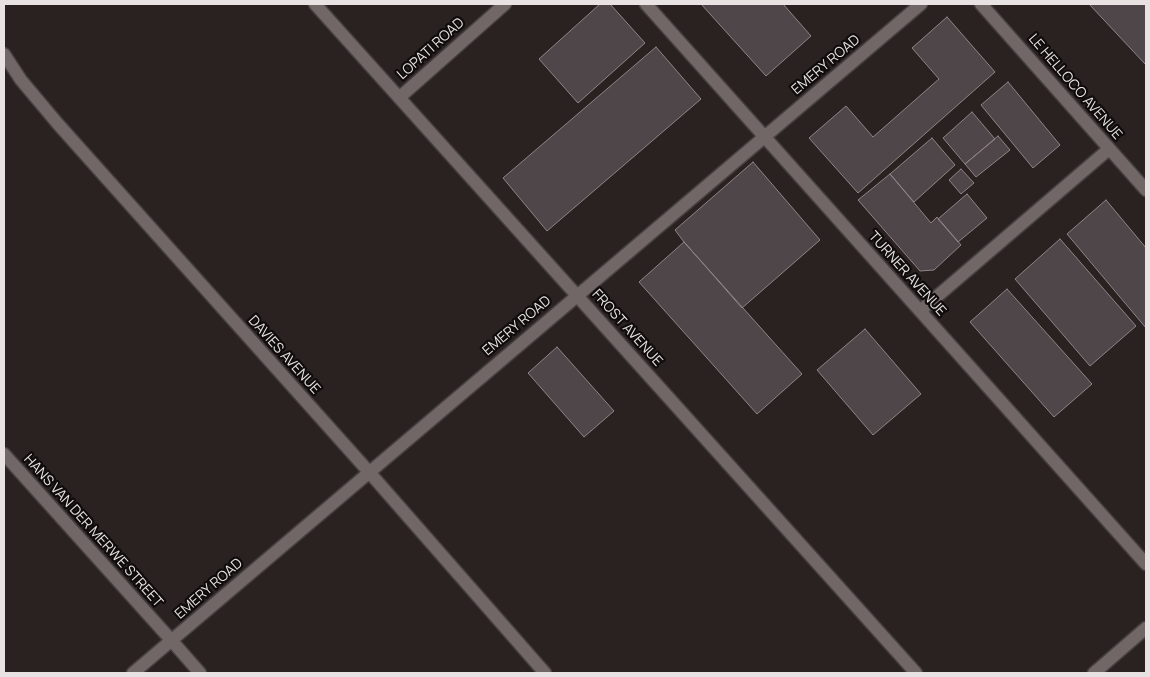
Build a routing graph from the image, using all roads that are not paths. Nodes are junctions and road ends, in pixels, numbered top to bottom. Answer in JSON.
{"nodes":[{"id":1,"x":315,"y":4,"type":"edge"},
{"id":2,"x":504,"y":4,"type":"edge"},
{"id":3,"x":646,"y":4,"type":"edge"},
{"id":4,"x":921,"y":4,"type":"edge"},
{"id":5,"x":981,"y":4,"type":"edge"},
{"id":6,"x":4,"y":54,"type":"edge"},
{"id":7,"x":400,"y":97,"type":"junction"},
{"id":8,"x":764,"y":136,"type":"junction"},
{"id":9,"x":1110,"y":149,"type":"junction"},
{"id":10,"x":1146,"y":190,"type":"edge"},
{"id":11,"x":577,"y":295,"type":"junction"},
{"id":12,"x":920,"y":311,"type":"junction"},
{"id":13,"x":4,"y":454,"type":"edge"},
{"id":14,"x":369,"y":472,"type":"junction"},
{"id":15,"x":1146,"y":564,"type":"edge"},
{"id":16,"x":1146,"y":628,"type":"edge"},
{"id":17,"x":172,"y":640,"type":"junction"},
{"id":18,"x":133,"y":673,"type":"edge"},
{"id":19,"x":200,"y":673,"type":"edge"},
{"id":20,"x":545,"y":673,"type":"edge"},
{"id":21,"x":916,"y":673,"type":"edge"},
{"id":22,"x":1094,"y":673,"type":"edge"}],
"edges":[{"from":1,"to":7,"type":"street","name":"FROST AVENUE"},
{"from":2,"to":7,"type":"street","name":"LOPATI ROAD"},
{"from":3,"to":8,"type":"street","name":"TURNER AVENUE"},
{"from":4,"to":8,"type":"street","name":"EMERY ROAD"},
{"from":5,"to":9,"type":"street","name":"LE HELLOCO AVENUE"},
{"from":6,"to":14,"type":"street","name":"DAVIES AVENUE"},
{"from":7,"to":11,"type":"street","name":"FROST AVENUE"},
{"from":8,"to":11,"type":"street","name":"EMERY ROAD"},
{"from":8,"to":12,"type":"street","name":"TURNER AVENUE"},
{"from":9,"to":10,"type":"street","name":"LE HELLOCO AVENUE"},
{"from":9,"to":12,"type":"street"},
{"from":11,"to":14,"type":"street","name":"EMERY ROAD"},
{"from":11,"to":21,"type":"street","name":"FROST AVENUE"},
{"from":12,"to":15,"type":"street","name":"TURNER AVENUE"},
{"from":13,"to":17,"type":"street","name":"HANS VAN DER MERWE STREET"},
{"from":14,"to":17,"type":"street","name":"EMERY ROAD"},
{"from":14,"to":20,"type":"street","name":"DAVIES AVENUE"},
{"from":16,"to":22,"type":"street"},
{"from":17,"to":18,"type":"street","name":"EMERY ROAD"},
{"from":17,"to":19,"type":"street","name":"HANS VAN DER MERWE STREET"}]}
